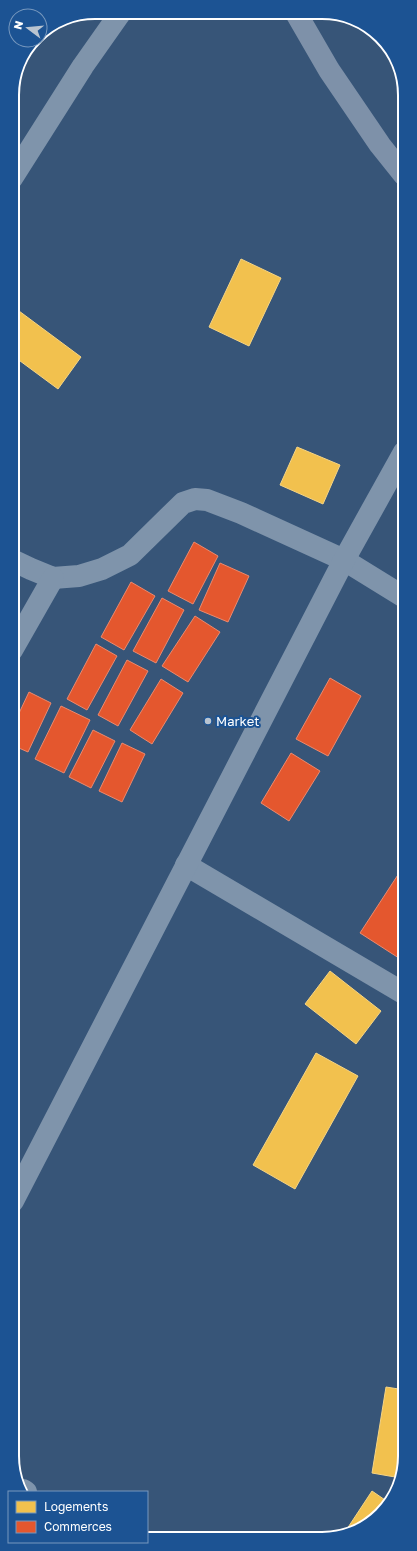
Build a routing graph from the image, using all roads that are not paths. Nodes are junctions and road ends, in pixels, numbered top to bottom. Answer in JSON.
{"nodes":[{"id":1,"x":116,"y":19,"type":"edge"},
{"id":2,"x":299,"y":19,"type":"edge"},
{"id":3,"x":19,"y":167,"type":"edge"},
{"id":4,"x":398,"y":168,"type":"edge"},
{"id":5,"x":398,"y":463,"type":"edge"},
{"id":6,"x":344,"y":560,"type":"junction"},
{"id":7,"x":19,"y":563,"type":"edge"},
{"id":8,"x":52,"y":578,"type":"junction"},
{"id":9,"x":398,"y":593,"type":"edge"},
{"id":10,"x":19,"y":637,"type":"edge"},
{"id":11,"x":186,"y":866,"type":"junction"},
{"id":12,"x":398,"y":990,"type":"edge"},
{"id":13,"x":19,"y":1189,"type":"edge"}],
"edges":[{"from":1,"to":3,"type":"street"},
{"from":2,"to":4,"type":"main road"},
{"from":5,"to":6,"type":"street"},
{"from":6,"to":8,"type":"street"},
{"from":6,"to":9,"type":"street"},
{"from":6,"to":11,"type":"street"},
{"from":7,"to":8,"type":"street"},
{"from":8,"to":10,"type":"street"},
{"from":11,"to":12,"type":"street"},
{"from":11,"to":13,"type":"street"}]}
